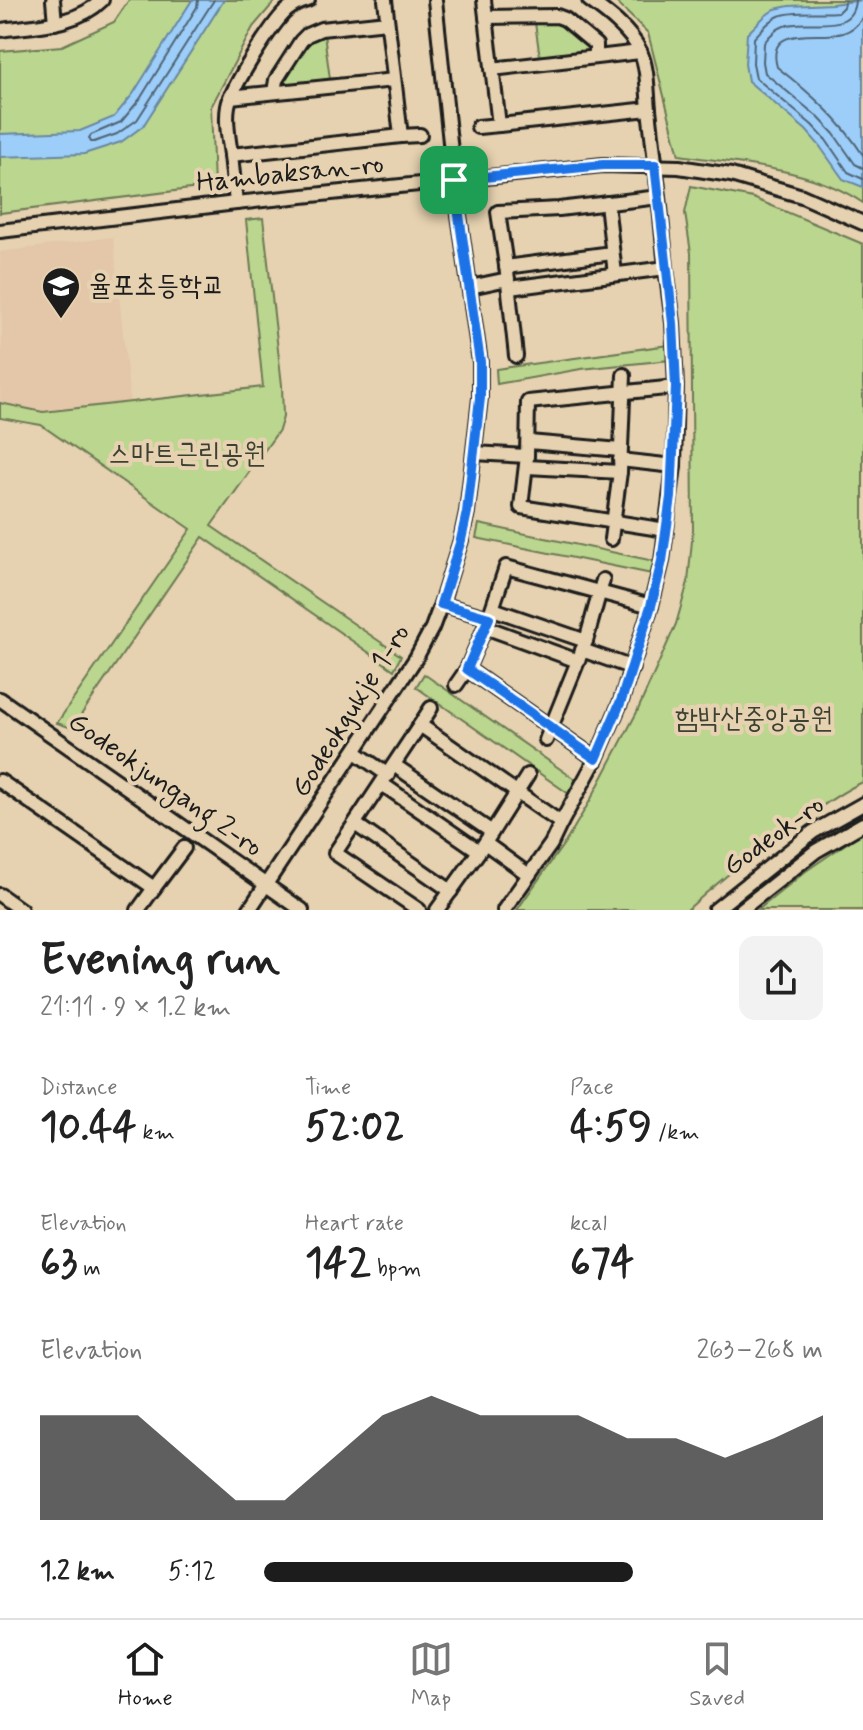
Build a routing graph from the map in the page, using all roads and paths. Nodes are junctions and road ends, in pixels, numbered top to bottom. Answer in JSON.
{"nodes":[{"id":1,"x":53,"y":0,"type":"edge"},
{"id":2,"x":102,"y":0,"type":"edge"},
{"id":3,"x":308,"y":0,"type":"edge"},
{"id":4,"x":385,"y":0,"type":"edge"},
{"id":5,"x":435,"y":0,"type":"edge"},
{"id":6,"x":484,"y":0,"type":"edge"},
{"id":7,"x":589,"y":0,"type":"edge"},
{"id":8,"x":486,"y":17,"type":"junction"},
{"id":9,"x":387,"y":22,"type":"junction"},
{"id":10,"x":55,"y":23,"type":"junction"},
{"id":11,"x":0,"y":30,"type":"edge"},
{"id":12,"x":640,"y":52,"type":"junction"},
{"id":13,"x":596,"y":56,"type":"junction"},
{"id":14,"x":492,"y":69,"type":"junction"},
{"id":15,"x":394,"y":80,"type":"junction"},
{"id":16,"x":274,"y":92,"type":"junction"},
{"id":17,"x":230,"y":97,"type":"junction"},
{"id":18,"x":649,"y":109,"type":"junction"},
{"id":19,"x":499,"y":125,"type":"junction"},
{"id":20,"x":478,"y":127,"type":"dead end"},
{"id":21,"x":420,"y":135,"type":"dead end"},
{"id":22,"x":401,"y":136,"type":"junction"},
{"id":23,"x":231,"y":155,"type":"junction"},
{"id":24,"x":655,"y":165,"type":"junction"},
{"id":25,"x":454,"y":180,"type":"junction"},
{"id":26,"x":659,"y":197,"type":"junction"},
{"id":27,"x":236,"y":203,"type":"junction"},
{"id":28,"x":607,"y":203,"type":"junction"},
{"id":29,"x":863,"y":223,"type":"edge"},
{"id":30,"x":0,"y":231,"type":"edge"},
{"id":31,"x":612,"y":253,"type":"junction"},
{"id":32,"x":666,"y":268,"type":"junction"},
{"id":33,"x":615,"y":274,"type":"junction"},
{"id":34,"x":508,"y":278,"type":"junction"},
{"id":35,"x":470,"y":287,"type":"junction"},
{"id":36,"x":516,"y":356,"type":"dead end"},
{"id":37,"x":624,"y":375,"type":"dead end"},
{"id":38,"x":527,"y":386,"type":"dead end"},
{"id":39,"x":676,"y":387,"type":"junction"},
{"id":40,"x":623,"y":391,"type":"junction"},
{"id":41,"x":528,"y":402,"type":"junction"},
{"id":42,"x":529,"y":442,"type":"junction"},
{"id":43,"x":474,"y":453,"type":"junction"},
{"id":44,"x":527,"y":461,"type":"junction"},
{"id":45,"x":620,"y":461,"type":"junction"},
{"id":46,"x":674,"y":466,"type":"junction"},
{"id":47,"x":521,"y":507,"type":"junction"},
{"id":48,"x":517,"y":521,"type":"dead end"},
{"id":49,"x":614,"y":523,"type":"junction"},
{"id":50,"x":666,"y":530,"type":"junction"},
{"id":51,"x":611,"y":539,"type":"dead end"},
{"id":52,"x":509,"y":553,"type":"dead end"},
{"id":53,"x":506,"y":567,"type":"junction"},
{"id":54,"x":602,"y":586,"type":"junction"},
{"id":55,"x":441,"y":604,"type":"junction"},
{"id":56,"x":651,"y":606,"type":"junction"},
{"id":57,"x":489,"y":618,"type":"junction"},
{"id":58,"x":582,"y":650,"type":"junction"},
{"id":59,"x":633,"y":668,"type":"junction"},
{"id":60,"x":467,"y":669,"type":"junction"},
{"id":61,"x":456,"y":685,"type":"dead end"},
{"id":62,"x":0,"y":699,"type":"edge"},
{"id":63,"x":431,"y":708,"type":"dead end"},
{"id":64,"x":420,"y":725,"type":"junction"},
{"id":65,"x":549,"y":734,"type":"junction"},
{"id":66,"x":355,"y":752,"type":"junction"},
{"id":67,"x":596,"y":759,"type":"junction"},
{"id":68,"x":388,"y":775,"type":"junction"},
{"id":69,"x":528,"y":775,"type":"dead end"},
{"id":70,"x":0,"y":781,"type":"edge"},
{"id":71,"x":518,"y":793,"type":"junction"},
{"id":72,"x":863,"y":804,"type":"edge"},
{"id":73,"x":172,"y":820,"type":"junction"},
{"id":74,"x":561,"y":823,"type":"junction"},
{"id":75,"x":355,"y":824,"type":"junction"},
{"id":76,"x":863,"y":824,"type":"edge"},
{"id":77,"x":485,"y":842,"type":"junction"},
{"id":78,"x":184,"y":848,"type":"junction"},
{"id":79,"x":212,"y":848,"type":"junction"},
{"id":80,"x":529,"y":875,"type":"junction"},
{"id":81,"x":266,"y":885,"type":"junction"},
{"id":82,"x":154,"y":888,"type":"junction"},
{"id":83,"x":451,"y":891,"type":"junction"},
{"id":84,"x":0,"y":895,"type":"edge"},
{"id":85,"x":21,"y":910,"type":"edge"},
{"id":86,"x":138,"y":910,"type":"edge"},
{"id":87,"x":249,"y":910,"type":"edge"},
{"id":88,"x":302,"y":910,"type":"edge"},
{"id":89,"x":419,"y":910,"type":"edge"},
{"id":90,"x":437,"y":910,"type":"edge"},
{"id":91,"x":504,"y":910,"type":"edge"},
{"id":92,"x":715,"y":910,"type":"edge"},
{"id":93,"x":741,"y":910,"type":"edge"}],
"edges":[{"from":1,"to":10,"type":"street"},
{"from":2,"to":10,"type":"street"},
{"from":3,"to":17,"type":"street"},
{"from":4,"to":9,"type":"street"},
{"from":5,"to":25,"type":"street","name":"Godeokgukje 1-ro"},
{"from":6,"to":8,"type":"street"},
{"from":7,"to":12,"type":"street"},
{"from":8,"to":13,"type":"street"},
{"from":8,"to":14,"type":"street"},
{"from":9,"to":15,"type":"street"},
{"from":9,"to":16,"type":"street"},
{"from":10,"to":11,"type":"street"},
{"from":12,"to":13,"type":"street"},
{"from":12,"to":18,"type":"street"},
{"from":13,"to":14,"type":"street"},
{"from":14,"to":19,"type":"street"},
{"from":15,"to":16,"type":"street"},
{"from":15,"to":22,"type":"street"},
{"from":16,"to":17,"type":"street"},
{"from":17,"to":23,"type":"street"},
{"from":18,"to":19,"type":"street"},
{"from":18,"to":24,"type":"street"},
{"from":19,"to":20,"type":"street"},
{"from":21,"to":22,"type":"street"},
{"from":22,"to":23,"type":"street"},
{"from":23,"to":27,"type":"street"},
{"from":24,"to":25,"type":"street","name":"Hambaksan-ro"},
{"from":24,"to":26,"type":"street"},
{"from":24,"to":29,"type":"street","name":"Hambaksan-ro"},
{"from":25,"to":27,"type":"street","name":"Hambaksan-ro"},
{"from":25,"to":35,"type":"street","name":"Godeokgukje 1-ro"},
{"from":26,"to":28,"type":"street"},
{"from":26,"to":32,"type":"street"},
{"from":27,"to":30,"type":"street","name":"Hambaksan-ro"},
{"from":28,"to":31,"type":"street"},
{"from":28,"to":34,"type":"street"},
{"from":31,"to":33,"type":"street"},
{"from":31,"to":34,"type":"street"},
{"from":32,"to":33,"type":"street"},
{"from":32,"to":39,"type":"street"},
{"from":33,"to":34,"type":"street"},
{"from":34,"to":35,"type":"street"},
{"from":34,"to":36,"type":"street"},
{"from":35,"to":43,"type":"street","name":"Godeokgukje 1-ro"},
{"from":37,"to":40,"type":"street"},
{"from":38,"to":41,"type":"street"},
{"from":39,"to":40,"type":"street"},
{"from":39,"to":46,"type":"street"},
{"from":40,"to":41,"type":"street"},
{"from":40,"to":45,"type":"street"},
{"from":41,"to":42,"type":"street"},
{"from":42,"to":44,"type":"street"},
{"from":42,"to":45,"type":"street"},
{"from":43,"to":44,"type":"street"},
{"from":43,"to":55,"type":"street","name":"Godeokgukje 1-ro"},
{"from":44,"to":45,"type":"street"},
{"from":44,"to":47,"type":"street"},
{"from":45,"to":46,"type":"street"},
{"from":45,"to":49,"type":"street"},
{"from":46,"to":50,"type":"street"},
{"from":47,"to":48,"type":"street"},
{"from":47,"to":49,"type":"street"},
{"from":49,"to":50,"type":"street"},
{"from":49,"to":51,"type":"street"},
{"from":50,"to":56,"type":"street"},
{"from":52,"to":53,"type":"street"},
{"from":53,"to":54,"type":"street"},
{"from":53,"to":57,"type":"street"},
{"from":54,"to":56,"type":"street"},
{"from":54,"to":58,"type":"street"},
{"from":55,"to":57,"type":"street"},
{"from":55,"to":66,"type":"street","name":"Godeokgukje 1-ro"},
{"from":56,"to":59,"type":"street"},
{"from":57,"to":58,"type":"street"},
{"from":57,"to":58,"type":"street"},
{"from":57,"to":60,"type":"street"},
{"from":58,"to":59,"type":"street"},
{"from":58,"to":65,"type":"street"},
{"from":59,"to":67,"type":"street"},
{"from":60,"to":61,"type":"street"},
{"from":60,"to":65,"type":"street"},
{"from":62,"to":73,"type":"street","name":"Godeokjungang 2-ro"},
{"from":63,"to":64,"type":"street"},
{"from":64,"to":68,"type":"street"},
{"from":64,"to":71,"type":"street"},
{"from":65,"to":67,"type":"street"},
{"from":66,"to":68,"type":"street"},
{"from":66,"to":81,"type":"street","name":"Godeokgukje 1-ro"},
{"from":67,"to":74,"type":"street"},
{"from":68,"to":75,"type":"street"},
{"from":68,"to":77,"type":"street"},
{"from":68,"to":77,"type":"street"},
{"from":69,"to":71,"type":"street"},
{"from":70,"to":82,"type":"street"},
{"from":71,"to":74,"type":"street"},
{"from":71,"to":77,"type":"street"},
{"from":72,"to":92,"type":"street","name":"Godeok-ro"},
{"from":73,"to":78,"type":"street"},
{"from":73,"to":79,"type":"street","name":"Godeokjungang 2-ro"},
{"from":74,"to":80,"type":"street"},
{"from":75,"to":83,"type":"street"},
{"from":75,"to":89,"type":"street"},
{"from":76,"to":93,"type":"street","name":"Godeok-ro"},
{"from":77,"to":80,"type":"street"},
{"from":77,"to":83,"type":"street"},
{"from":78,"to":79,"type":"street"},
{"from":78,"to":82,"type":"street"},
{"from":79,"to":81,"type":"street","name":"Godeokjungang 2-ro"},
{"from":80,"to":91,"type":"street"},
{"from":81,"to":87,"type":"street","name":"Godeokgukje 1-ro"},
{"from":81,"to":88,"type":"street","name":"Godeokjungang 2-ro"},
{"from":82,"to":86,"type":"street"},
{"from":83,"to":90,"type":"street"},
{"from":84,"to":85,"type":"street"}]}
